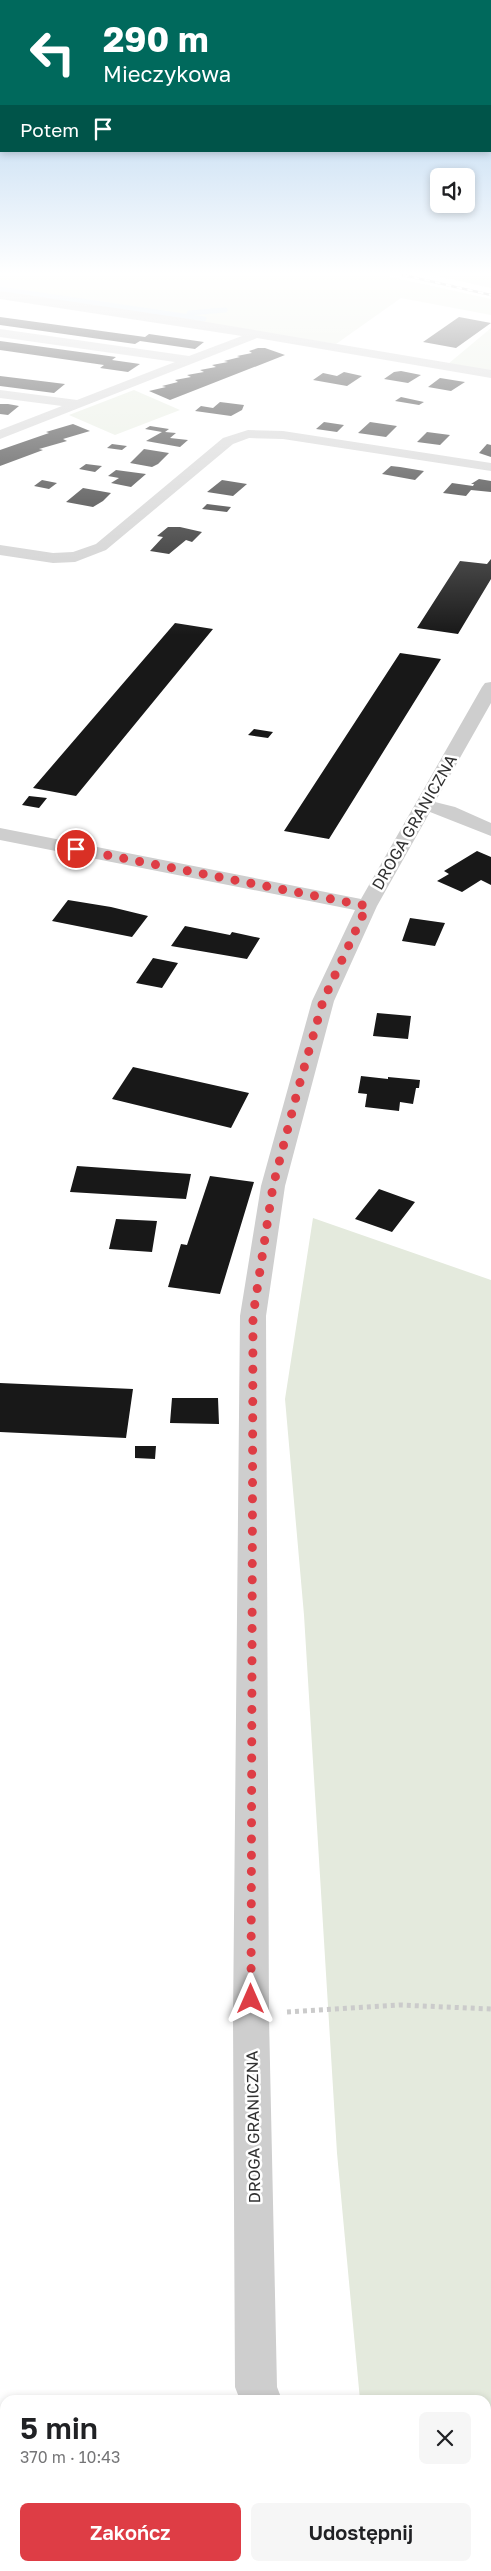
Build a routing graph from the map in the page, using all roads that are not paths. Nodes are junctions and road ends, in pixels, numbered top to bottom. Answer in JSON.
{"nodes":[{"id":1,"x":8,"y":395,"type":"edge"},
{"id":2,"x":103,"y":395,"type":"edge"},
{"id":3,"x":80,"y":404,"type":"junction"},
{"id":4,"x":0,"y":434,"type":"edge"},
{"id":5,"x":491,"y":467,"type":"edge"},
{"id":6,"x":0,"y":550,"type":"edge"},
{"id":7,"x":491,"y":688,"type":"edge"},
{"id":8,"x":423,"y":805,"type":"junction"},
{"id":9,"x":491,"y":830,"type":"edge"},
{"id":10,"x":0,"y":834,"type":"edge"},
{"id":11,"x":367,"y":906,"type":"junction"},
{"id":12,"x":256,"y":2395,"type":"edge"}],
"edges":[{"from":1,"to":3,"type":"street"},
{"from":2,"to":3,"type":"street"},
{"from":3,"to":4,"type":"street"},
{"from":5,"to":6,"type":"street"},
{"from":7,"to":8,"type":"street","name":"DROGA GRANICZNA"},
{"from":8,"to":9,"type":"street"},
{"from":8,"to":11,"type":"street","name":"DROGA GRANICZNA"},
{"from":10,"to":11,"type":"street"},
{"from":11,"to":12,"type":"street","name":"DROGA GRANICZNA"}]}
